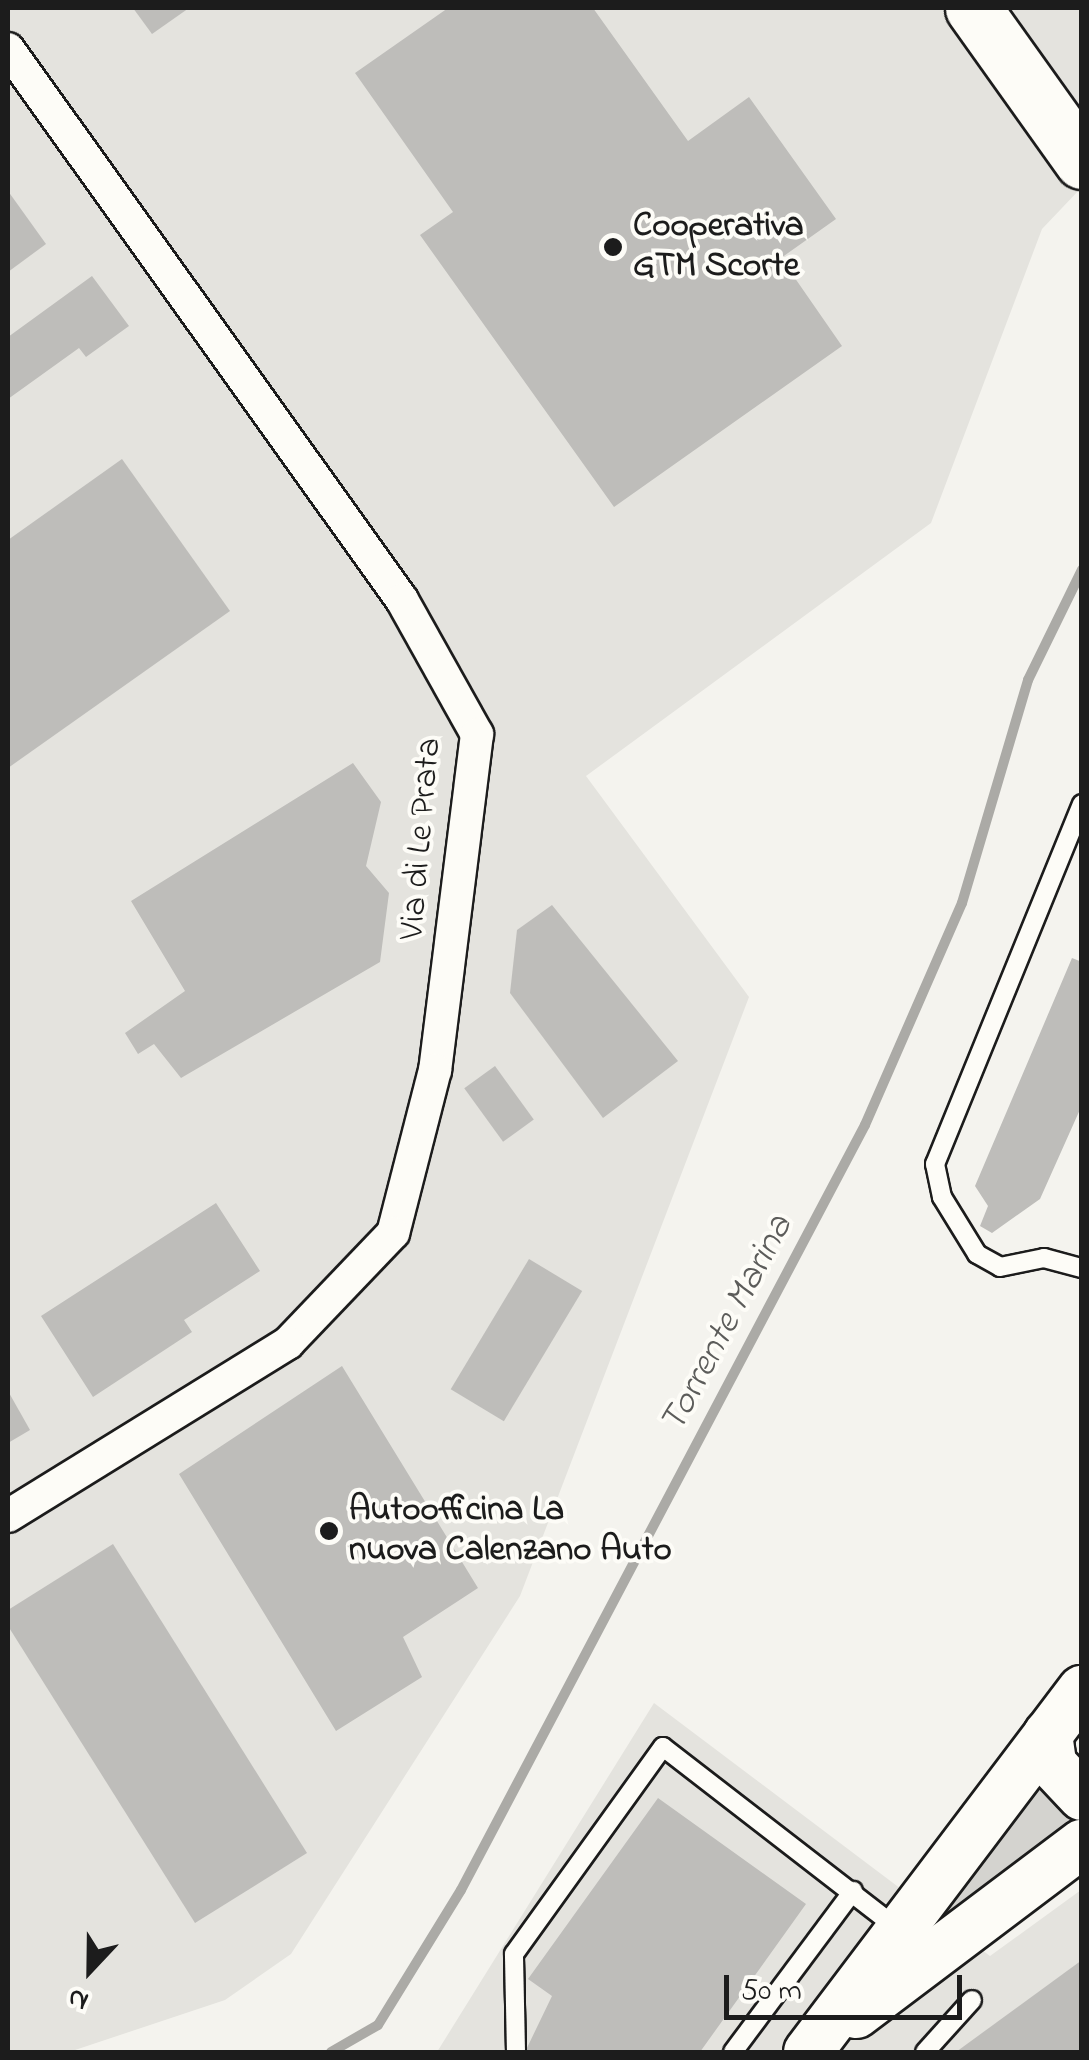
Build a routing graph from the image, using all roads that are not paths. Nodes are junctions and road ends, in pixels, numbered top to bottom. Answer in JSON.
{"nodes":[{"id":1,"x":973,"y":8,"type":"edge"},
{"id":2,"x":8,"y":49,"type":"edge"},
{"id":3,"x":1082,"y":161,"type":"edge"},
{"id":4,"x":1082,"y":804,"type":"edge"},
{"id":5,"x":1082,"y":1268,"type":"edge"},
{"id":6,"x":8,"y":1516,"type":"edge"},
{"id":7,"x":1082,"y":1690,"type":"edge"},
{"id":8,"x":1048,"y":1734,"type":"junction"},
{"id":9,"x":1082,"y":1796,"type":"edge"},
{"id":10,"x":1082,"y":1844,"type":"edge"},
{"id":11,"x":853,"y":1891,"type":"junction"},
{"id":12,"x":896,"y":1927,"type":"junction"},
{"id":13,"x":972,"y":2000,"type":"dead end"},
{"id":14,"x":516,"y":2052,"type":"edge"},
{"id":15,"x":733,"y":2052,"type":"edge"},
{"id":16,"x":810,"y":2052,"type":"edge"},
{"id":17,"x":925,"y":2052,"type":"edge"}],
"edges":[{"from":1,"to":3,"type":"highway"},
{"from":2,"to":6,"type":"street","name":"Via di Le Prata"},
{"from":4,"to":5,"type":"lane"},
{"from":7,"to":8,"type":"street"},
{"from":8,"to":9,"type":"street"},
{"from":8,"to":12,"type":"street"},
{"from":10,"to":16,"type":"street"},
{"from":11,"to":12,"type":"lane"},
{"from":11,"to":14,"type":"lane"},
{"from":11,"to":15,"type":"lane"},
{"from":12,"to":16,"type":"street"},
{"from":13,"to":17,"type":"lane"}]}
